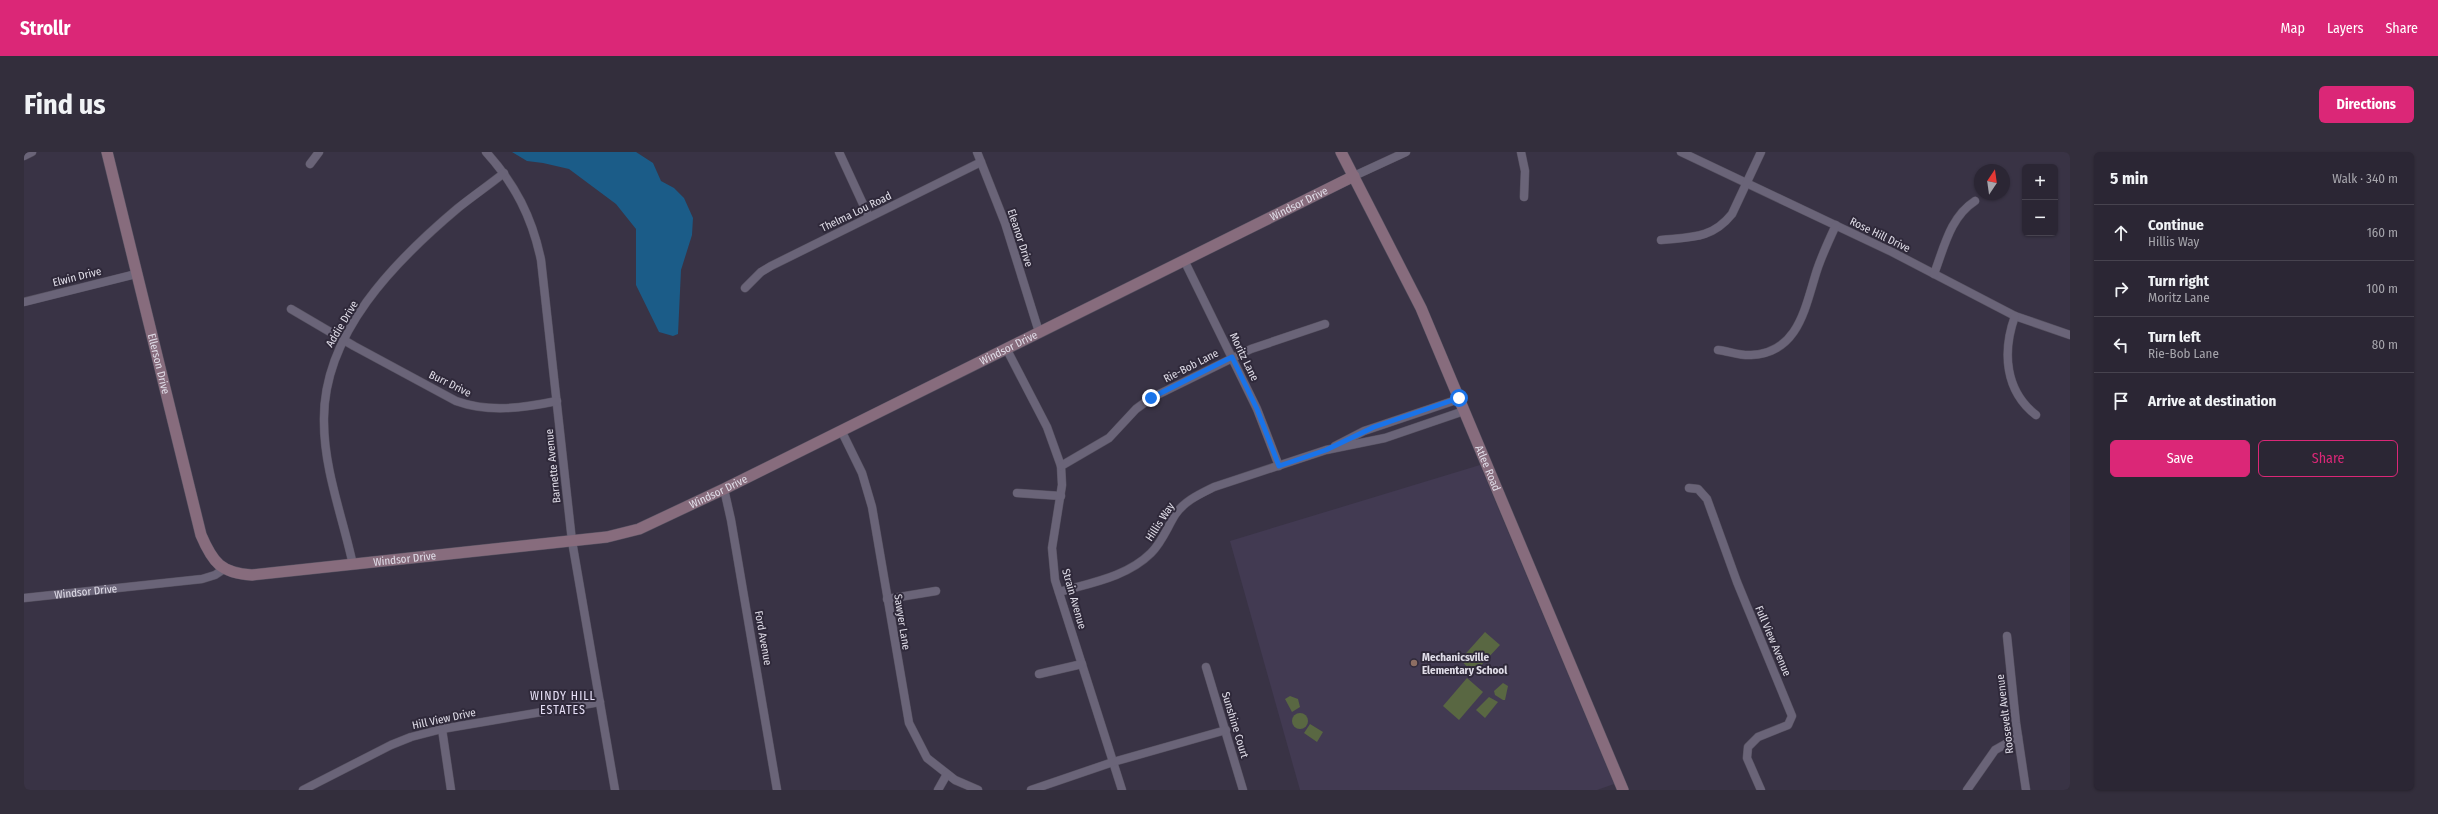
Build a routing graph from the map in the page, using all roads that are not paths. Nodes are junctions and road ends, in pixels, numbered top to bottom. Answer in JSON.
{"nodes":[{"id":1,"x":32,"y":152,"type":"edge"},
{"id":2,"x":107,"y":152,"type":"edge"},
{"id":3,"x":319,"y":152,"type":"edge"},
{"id":4,"x":486,"y":152,"type":"edge"},
{"id":5,"x":839,"y":152,"type":"edge"},
{"id":6,"x":977,"y":152,"type":"edge"},
{"id":7,"x":1341,"y":152,"type":"edge"},
{"id":8,"x":1406,"y":152,"type":"edge"},
{"id":9,"x":1521,"y":152,"type":"edge"},
{"id":10,"x":1681,"y":152,"type":"edge"},
{"id":11,"x":1761,"y":152,"type":"edge"},
{"id":12,"x":24,"y":156,"type":"edge"},
{"id":13,"x":981,"y":162,"type":"junction"},
{"id":14,"x":310,"y":164,"type":"dead end"},
{"id":15,"x":504,"y":173,"type":"junction"},
{"id":16,"x":1354,"y":176,"type":"junction"},
{"id":17,"x":1748,"y":183,"type":"junction"},
{"id":18,"x":1524,"y":197,"type":"dead end"},
{"id":19,"x":1975,"y":201,"type":"dead end"},
{"id":20,"x":869,"y":217,"type":"junction"},
{"id":21,"x":1836,"y":225,"type":"junction"},
{"id":22,"x":1661,"y":240,"type":"dead end"},
{"id":23,"x":1184,"y":260,"type":"junction"},
{"id":24,"x":136,"y":274,"type":"junction"},
{"id":25,"x":1934,"y":274,"type":"junction"},
{"id":26,"x":745,"y":288,"type":"dead end"},
{"id":27,"x":24,"y":302,"type":"edge"},
{"id":28,"x":291,"y":308,"type":"dead end"},
{"id":29,"x":2014,"y":316,"type":"junction"},
{"id":30,"x":1325,"y":324,"type":"dead end"},
{"id":31,"x":1039,"y":332,"type":"junction"},
{"id":32,"x":2070,"y":335,"type":"edge"},
{"id":33,"x":344,"y":340,"type":"junction"},
{"id":34,"x":1006,"y":348,"type":"junction"},
{"id":35,"x":1718,"y":350,"type":"dead end"},
{"id":36,"x":1232,"y":357,"type":"junction"},
{"id":37,"x":1459,"y":398,"type":"junction"},
{"id":38,"x":557,"y":401,"type":"junction"},
{"id":39,"x":1464,"y":411,"type":"junction"},
{"id":40,"x":2036,"y":415,"type":"dead end"},
{"id":41,"x":841,"y":430,"type":"junction"},
{"id":42,"x":1326,"y":450,"type":"junction"},
{"id":43,"x":1061,"y":466,"type":"junction"},
{"id":44,"x":1279,"y":466,"type":"junction"},
{"id":45,"x":1689,"y":488,"type":"dead end"},
{"id":46,"x":724,"y":489,"type":"junction"},
{"id":47,"x":1017,"y":493,"type":"dead end"},
{"id":48,"x":1061,"y":496,"type":"junction"},
{"id":49,"x":572,"y":541,"type":"junction"},
{"id":50,"x":353,"y":564,"type":"junction"},
{"id":51,"x":224,"y":569,"type":"junction"},
{"id":52,"x":936,"y":591,"type":"dead end"},
{"id":53,"x":1059,"y":592,"type":"junction"},
{"id":54,"x":24,"y":598,"type":"edge"},
{"id":55,"x":887,"y":599,"type":"junction"},
{"id":56,"x":2007,"y":636,"type":"dead end"},
{"id":57,"x":1082,"y":664,"type":"junction"},
{"id":58,"x":1206,"y":667,"type":"dead end"},
{"id":59,"x":1039,"y":674,"type":"dead end"},
{"id":60,"x":600,"y":702,"type":"junction"},
{"id":61,"x":442,"y":729,"type":"junction"},
{"id":62,"x":1226,"y":730,"type":"junction"},
{"id":63,"x":2018,"y":737,"type":"junction"},
{"id":64,"x":1113,"y":762,"type":"junction"},
{"id":65,"x":947,"y":774,"type":"junction"},
{"id":66,"x":303,"y":790,"type":"edge"},
{"id":67,"x":451,"y":790,"type":"edge"},
{"id":68,"x":615,"y":790,"type":"edge"},
{"id":69,"x":777,"y":790,"type":"edge"},
{"id":70,"x":938,"y":790,"type":"edge"},
{"id":71,"x":978,"y":790,"type":"edge"},
{"id":72,"x":1031,"y":790,"type":"edge"},
{"id":73,"x":1122,"y":790,"type":"edge"},
{"id":74,"x":1243,"y":790,"type":"edge"},
{"id":75,"x":1623,"y":790,"type":"edge"},
{"id":76,"x":1761,"y":790,"type":"edge"},
{"id":77,"x":1966,"y":790,"type":"edge"},
{"id":78,"x":2026,"y":790,"type":"edge"}],
"edges":[{"from":1,"to":12,"type":"street"},
{"from":2,"to":24,"type":"street","name":"Ellerson Drive"},
{"from":3,"to":14,"type":"street"},
{"from":4,"to":15,"type":"street","name":"Barnette Avenue"},
{"from":5,"to":20,"type":"street"},
{"from":6,"to":13,"type":"street","name":"Eleanor Drive"},
{"from":7,"to":16,"type":"street","name":"Atlee Road"},
{"from":8,"to":16,"type":"street"},
{"from":9,"to":18,"type":"street"},
{"from":10,"to":17,"type":"street","name":"Rose Hill Drive"},
{"from":11,"to":17,"type":"street"},
{"from":13,"to":20,"type":"street","name":"Thelma Lou Road"},
{"from":13,"to":31,"type":"street","name":"Eleanor Drive"},
{"from":15,"to":33,"type":"street","name":"Addie Drive"},
{"from":15,"to":38,"type":"street","name":"Barnette Avenue"},
{"from":16,"to":23,"type":"street","name":"Windsor Drive"},
{"from":16,"to":37,"type":"street","name":"Atlee Road"},
{"from":17,"to":21,"type":"street","name":"Rose Hill Drive"},
{"from":17,"to":22,"type":"street"},
{"from":19,"to":25,"type":"street"},
{"from":20,"to":26,"type":"street","name":"Thelma Lou Road"},
{"from":21,"to":25,"type":"street","name":"Rose Hill Drive"},
{"from":21,"to":35,"type":"street"},
{"from":23,"to":31,"type":"street","name":"Windsor Drive"},
{"from":23,"to":36,"type":"street","name":"Moritz Lane"},
{"from":24,"to":27,"type":"street","name":"Elwin Drive"},
{"from":24,"to":51,"type":"street","name":"Ellerson Drive"},
{"from":25,"to":29,"type":"street","name":"Rose Hill Drive"},
{"from":28,"to":33,"type":"street","name":"Burr Drive"},
{"from":29,"to":32,"type":"street","name":"Rose Hill Drive"},
{"from":29,"to":40,"type":"street"},
{"from":30,"to":36,"type":"street","name":"Rie-Bob Lane"},
{"from":31,"to":34,"type":"street","name":"Windsor Drive"},
{"from":33,"to":38,"type":"street","name":"Burr Drive"},
{"from":33,"to":50,"type":"street","name":"Addie Drive"},
{"from":34,"to":41,"type":"street","name":"Windsor Drive"},
{"from":34,"to":43,"type":"street","name":"Strain Avenue"},
{"from":36,"to":43,"type":"street","name":"Rie-Bob Lane"},
{"from":36,"to":44,"type":"street","name":"Moritz Lane"},
{"from":37,"to":39,"type":"street","name":"Atlee Road"},
{"from":37,"to":42,"type":"street","name":"Hillis Way"},
{"from":38,"to":49,"type":"street","name":"Barnette Avenue"},
{"from":39,"to":42,"type":"street","name":"Hillis Way"},
{"from":39,"to":75,"type":"street","name":"Atlee Road"},
{"from":41,"to":46,"type":"street","name":"Windsor Drive"},
{"from":41,"to":55,"type":"street","name":"Sawyer Lane"},
{"from":42,"to":44,"type":"street","name":"Hillis Way"},
{"from":43,"to":48,"type":"street","name":"Strain Avenue"},
{"from":44,"to":53,"type":"street","name":"Hillis Way"},
{"from":45,"to":76,"type":"street","name":"Full View Avenue"},
{"from":46,"to":49,"type":"street","name":"Windsor Drive"},
{"from":46,"to":69,"type":"street","name":"Ford Avenue"},
{"from":47,"to":48,"type":"street"},
{"from":48,"to":53,"type":"street","name":"Strain Avenue"},
{"from":49,"to":50,"type":"street","name":"Windsor Drive"},
{"from":49,"to":60,"type":"street","name":"Barnette Avenue"},
{"from":50,"to":51,"type":"street","name":"Windsor Drive"},
{"from":51,"to":54,"type":"street","name":"Windsor Drive"},
{"from":52,"to":55,"type":"street"},
{"from":53,"to":57,"type":"street","name":"Strain Avenue"},
{"from":55,"to":65,"type":"street","name":"Sawyer Lane"},
{"from":56,"to":63,"type":"street","name":"Roosevelt Avenue"},
{"from":57,"to":59,"type":"street"},
{"from":57,"to":64,"type":"street","name":"Strain Avenue"},
{"from":58,"to":62,"type":"street","name":"Sunshine Court"},
{"from":60,"to":61,"type":"street","name":"Hill View Drive"},
{"from":60,"to":68,"type":"street","name":"Barnette Avenue"},
{"from":61,"to":66,"type":"street","name":"Hill View Drive"},
{"from":61,"to":67,"type":"street"},
{"from":62,"to":64,"type":"street"},
{"from":62,"to":74,"type":"street","name":"Sunshine Court"},
{"from":63,"to":77,"type":"street"},
{"from":63,"to":78,"type":"street","name":"Roosevelt Avenue"},
{"from":64,"to":72,"type":"street"},
{"from":64,"to":73,"type":"street","name":"Strain Avenue"},
{"from":65,"to":70,"type":"street"},
{"from":65,"to":71,"type":"street","name":"Sawyer Lane"}]}
